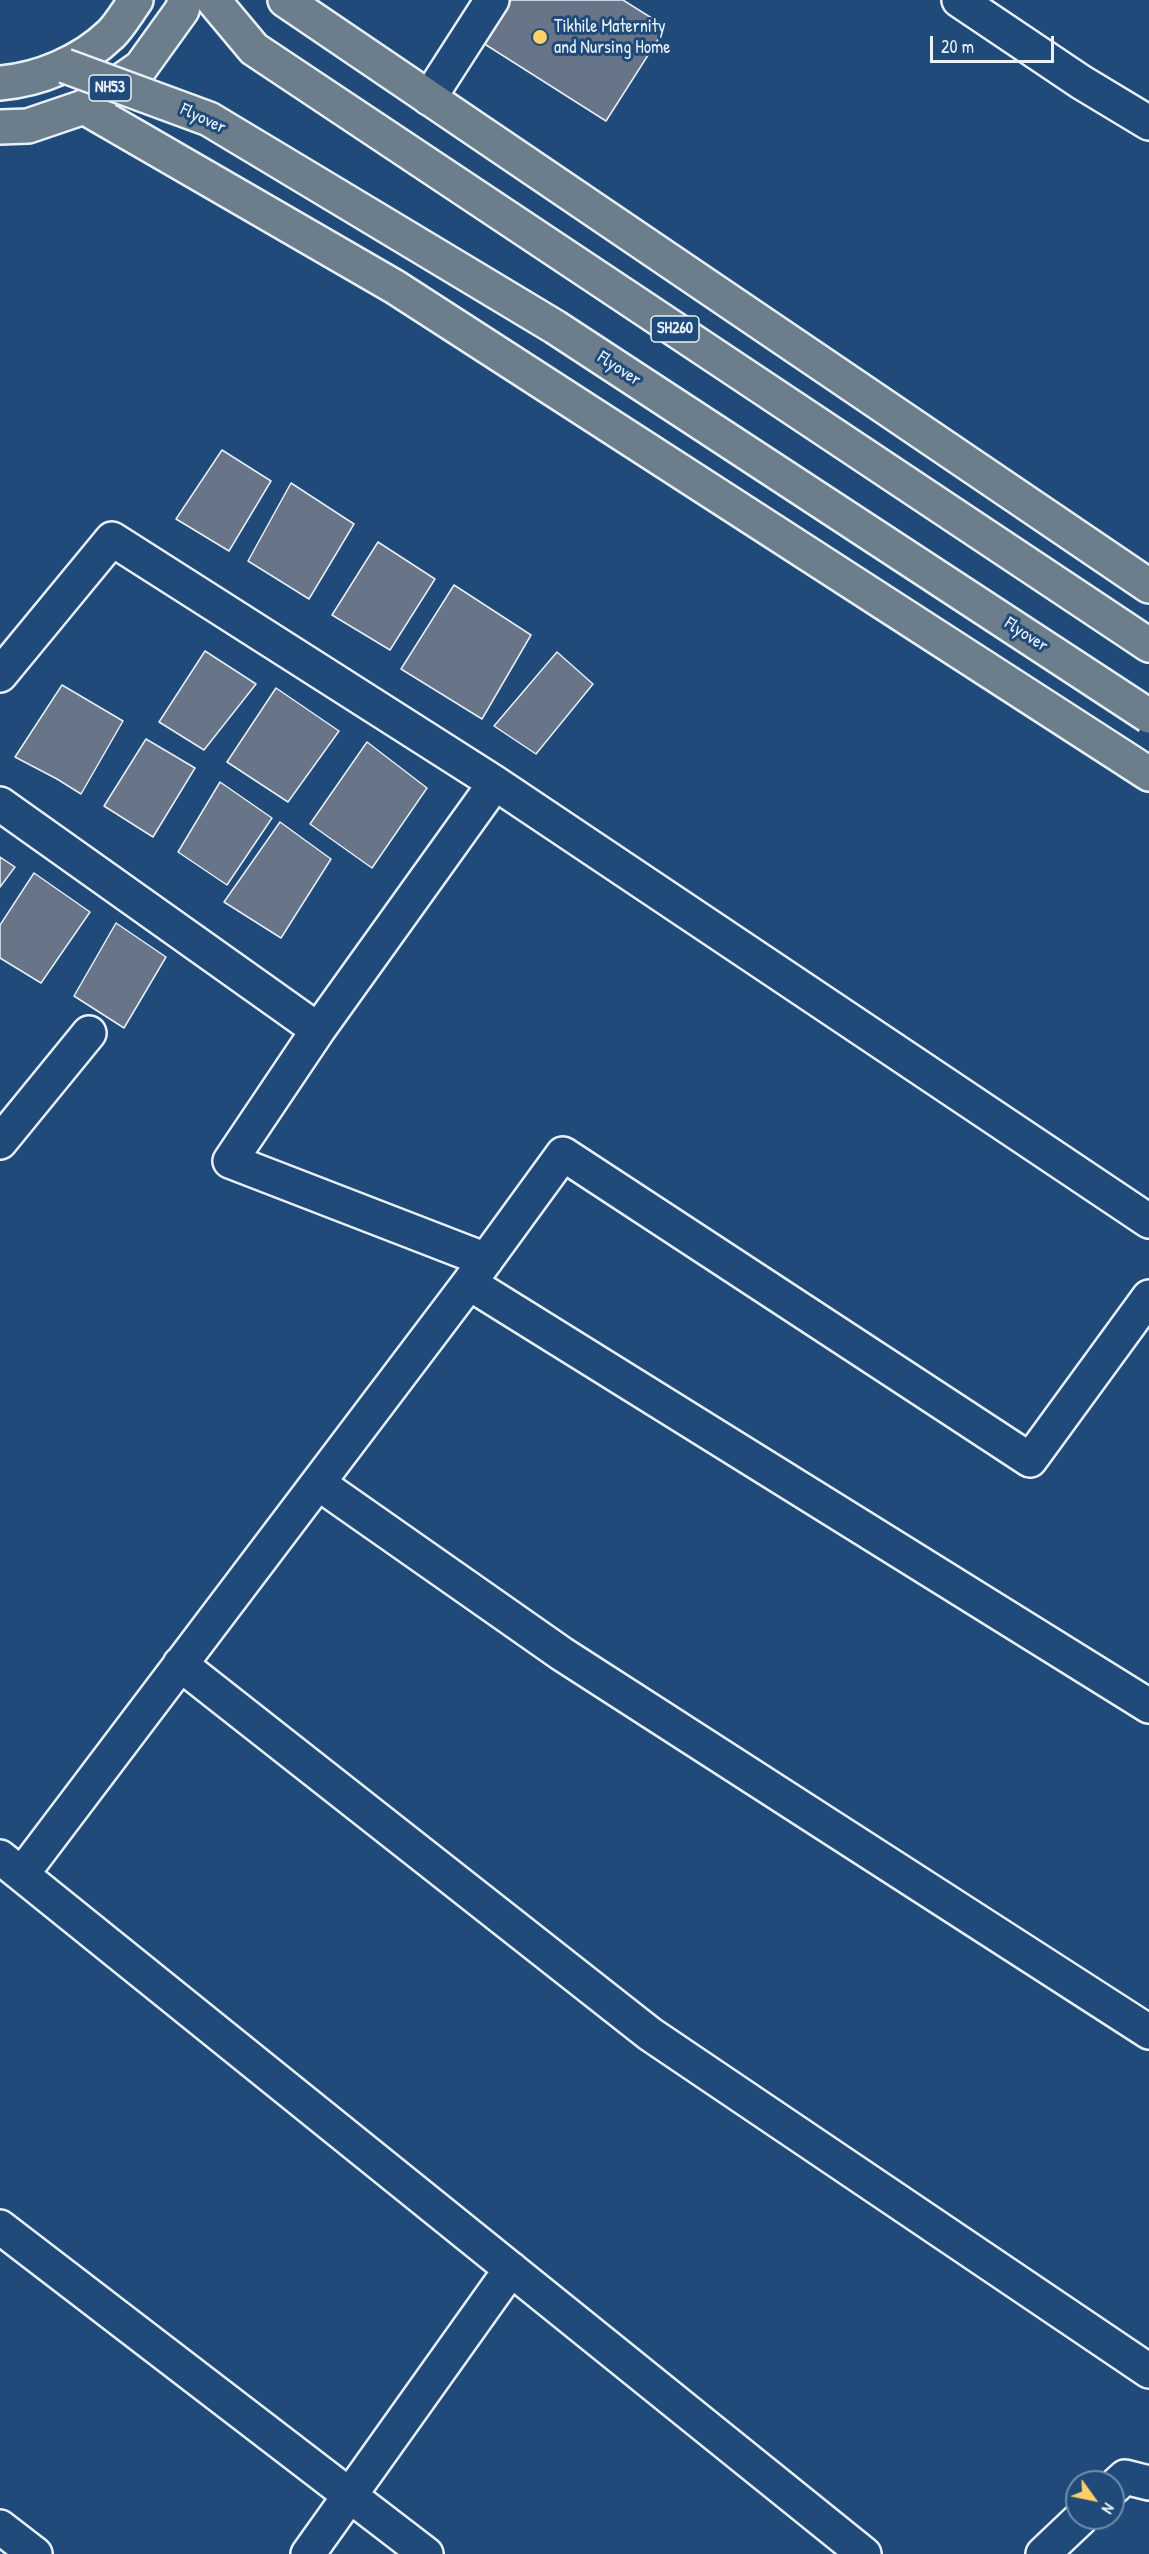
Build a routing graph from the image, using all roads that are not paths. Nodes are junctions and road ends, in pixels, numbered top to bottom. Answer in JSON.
{"nodes":[{"id":1,"x":136,"y":0,"type":"edge"},
{"id":2,"x":185,"y":0,"type":"edge"},
{"id":3,"x":213,"y":0,"type":"edge"},
{"id":4,"x":285,"y":0,"type":"edge"},
{"id":5,"x":492,"y":0,"type":"edge"},
{"id":6,"x":959,"y":0,"type":"edge"},
{"id":7,"x":65,"y":66,"type":"junction"},
{"id":8,"x":0,"y":83,"type":"edge"},
{"id":9,"x":429,"y":98,"type":"junction"},
{"id":10,"x":84,"y":106,"type":"junction"},
{"id":11,"x":1149,"y":123,"type":"edge"},
{"id":12,"x":0,"y":127,"type":"edge"},
{"id":13,"x":1149,"y":586,"type":"edge"},
{"id":14,"x":1149,"y":645,"type":"edge"},
{"id":15,"x":0,"y":675,"type":"edge"},
{"id":16,"x":1149,"y":716,"type":"edge"},
{"id":17,"x":1149,"y":774,"type":"edge"},
{"id":18,"x":495,"y":783,"type":"junction"},
{"id":19,"x":0,"y":804,"type":"edge"},
{"id":20,"x":318,"y":1029,"type":"junction"},
{"id":21,"x":89,"y":1033,"type":"dead end"},
{"id":22,"x":0,"y":1142,"type":"edge"},
{"id":23,"x":1149,"y":1221,"type":"edge"},
{"id":24,"x":477,"y":1271,"type":"junction"},
{"id":25,"x":1149,"y":1297,"type":"edge"},
{"id":26,"x":318,"y":1483,"type":"junction"},
{"id":27,"x":180,"y":1664,"type":"junction"},
{"id":28,"x":1149,"y":1706,"type":"edge"},
{"id":29,"x":11,"y":1866,"type":"edge"},
{"id":30,"x":1149,"y":2032,"type":"edge"},
{"id":31,"x":0,"y":2228,"type":"edge"},
{"id":32,"x":511,"y":2269,"type":"junction"},
{"id":33,"x":1149,"y":2371,"type":"edge"},
{"id":34,"x":1125,"y":2477,"type":"edge"},
{"id":35,"x":1149,"y":2483,"type":"edge"},
{"id":36,"x":351,"y":2494,"type":"junction"},
{"id":37,"x":0,"y":2527,"type":"edge"},
{"id":38,"x":1068,"y":2530,"type":"edge"},
{"id":39,"x":35,"y":2554,"type":"edge"},
{"id":40,"x":308,"y":2554,"type":"edge"},
{"id":41,"x":426,"y":2554,"type":"edge"},
{"id":42,"x":864,"y":2554,"type":"edge"},
{"id":43,"x":1043,"y":2554,"type":"edge"}],
"edges":[{"from":1,"to":7,"type":"main road","number":"NH53"},
{"from":2,"to":10,"type":"main road","number":"NH53"},
{"from":3,"to":14,"type":"main road","number":"SH260"},
{"from":4,"to":9,"type":"main road"},
{"from":5,"to":9,"type":"street"},
{"from":6,"to":11,"type":"street"},
{"from":7,"to":8,"type":"main road","number":"NH53"},
{"from":7,"to":16,"type":"main road","name":"Flyover","bridge":true},
{"from":9,"to":13,"type":"main road"},
{"from":10,"to":12,"type":"main road","number":"NH53"},
{"from":10,"to":17,"type":"main road"},
{"from":15,"to":18,"type":"street"},
{"from":18,"to":20,"type":"street"},
{"from":18,"to":23,"type":"street"},
{"from":19,"to":20,"type":"street"},
{"from":20,"to":24,"type":"street"},
{"from":21,"to":22,"type":"street"},
{"from":24,"to":25,"type":"street"},
{"from":24,"to":26,"type":"street"},
{"from":24,"to":28,"type":"street"},
{"from":26,"to":27,"type":"street"},
{"from":26,"to":30,"type":"street"},
{"from":27,"to":29,"type":"street"},
{"from":27,"to":33,"type":"street"},
{"from":29,"to":32,"type":"street"},
{"from":31,"to":36,"type":"street"},
{"from":32,"to":36,"type":"street"},
{"from":32,"to":42,"type":"street"},
{"from":34,"to":35,"type":"street"},
{"from":36,"to":40,"type":"street"},
{"from":36,"to":41,"type":"street"},
{"from":37,"to":39,"type":"street"},
{"from":38,"to":43,"type":"street"}]}
